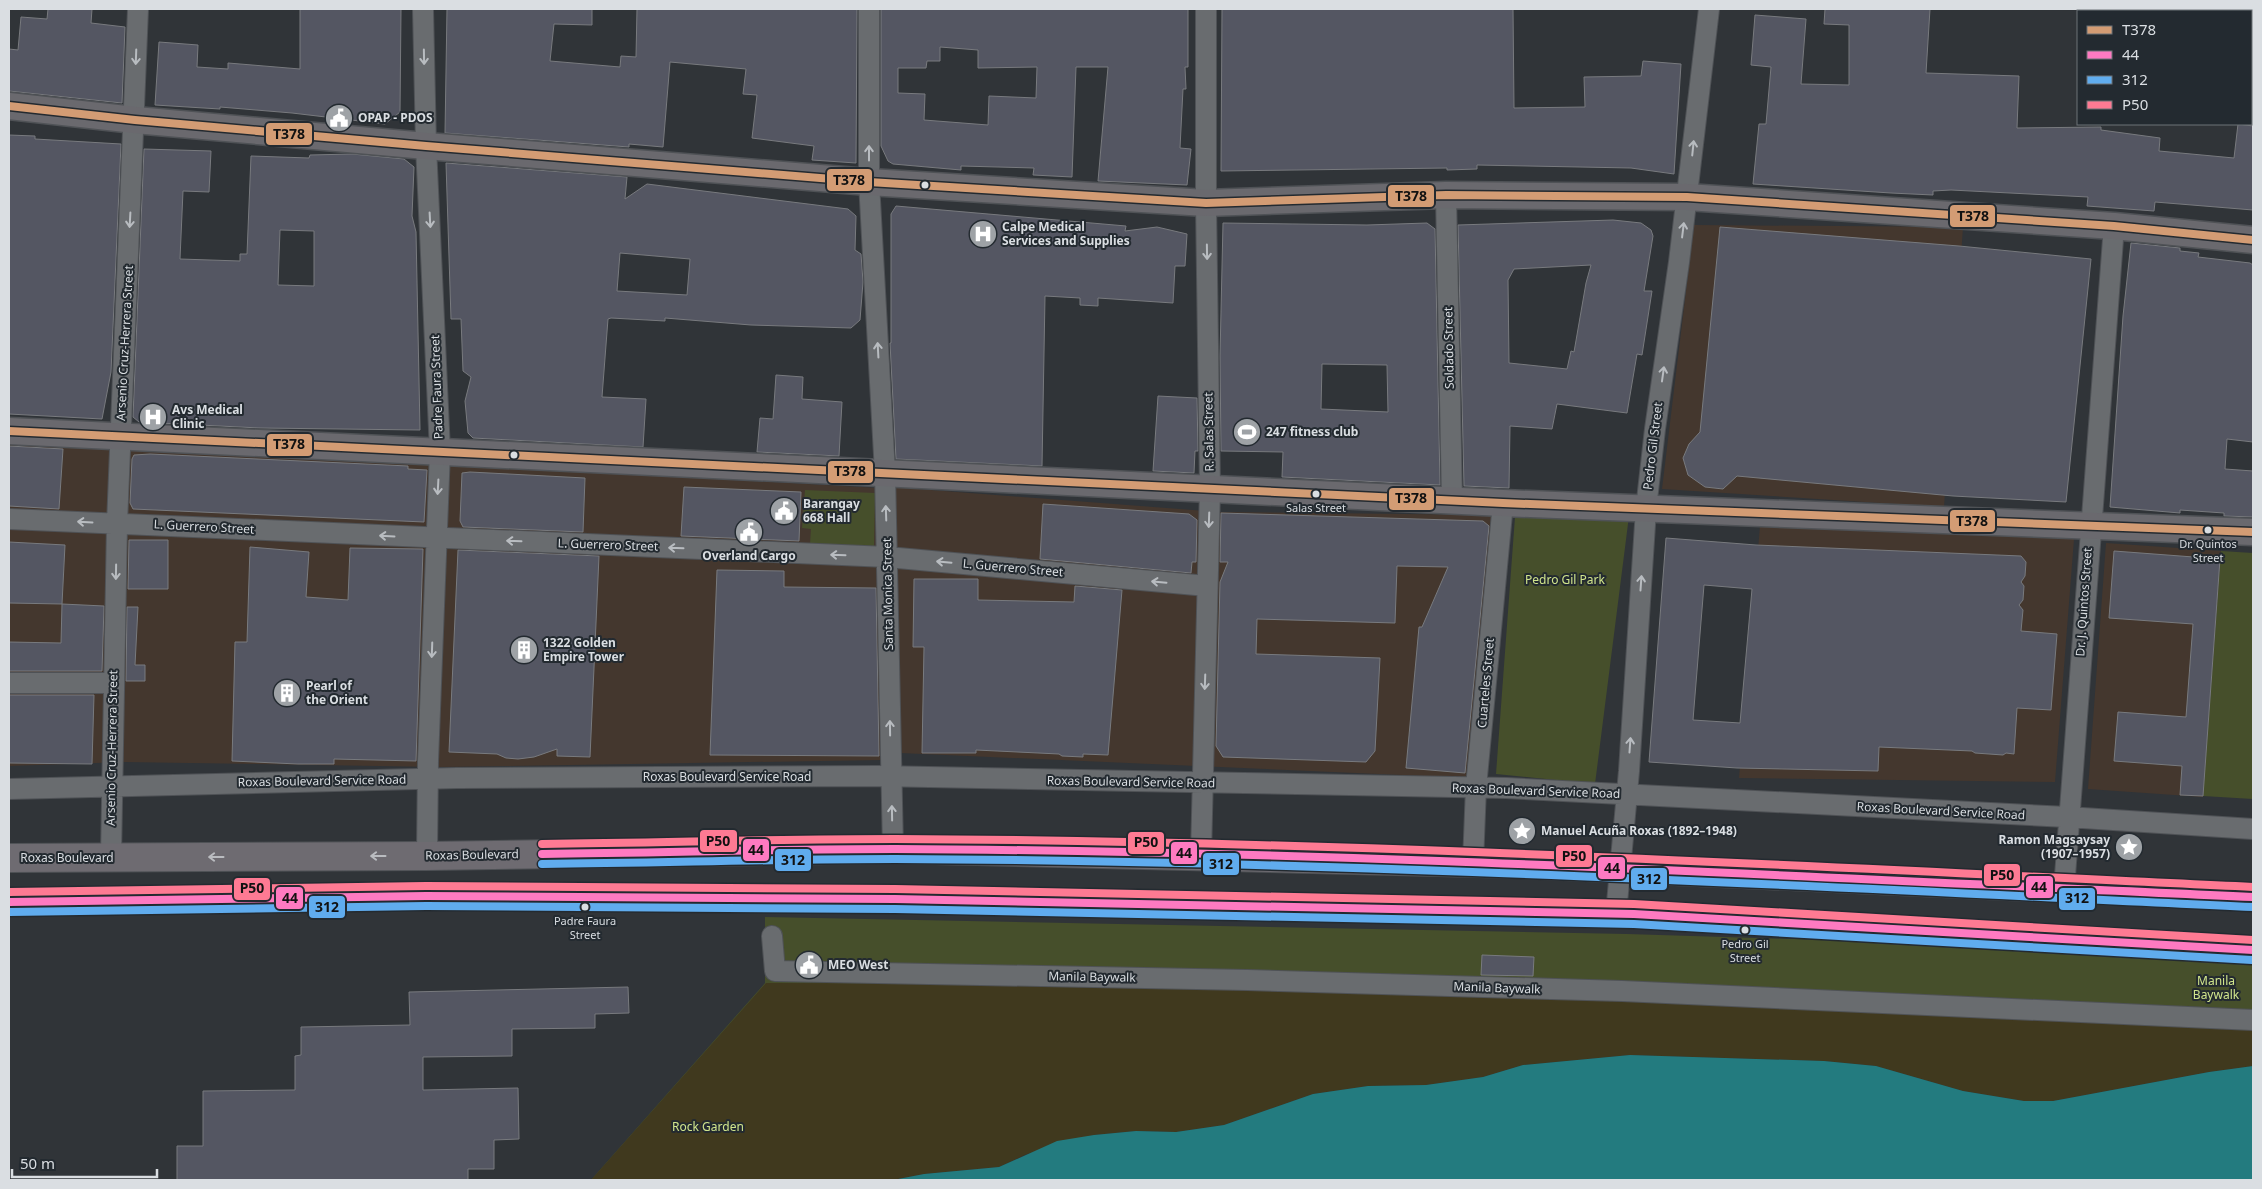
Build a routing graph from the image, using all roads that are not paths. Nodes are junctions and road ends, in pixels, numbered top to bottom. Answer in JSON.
{"nodes":[{"id":1,"x":138,"y":9,"type":"edge"},
{"id":2,"x":423,"y":9,"type":"edge"},
{"id":3,"x":868,"y":9,"type":"edge"},
{"id":4,"x":1206,"y":9,"type":"edge"},
{"id":5,"x":1708,"y":9,"type":"edge"},
{"id":6,"x":9,"y":106,"type":"edge"},
{"id":7,"x":135,"y":120,"type":"junction"},
{"id":8,"x":426,"y":146,"type":"junction"},
{"id":9,"x":869,"y":182,"type":"junction"},
{"id":10,"x":1446,"y":195,"type":"junction"},
{"id":11,"x":1687,"y":197,"type":"junction"},
{"id":12,"x":1206,"y":203,"type":"junction"},
{"id":13,"x":2114,"y":226,"type":"junction"},
{"id":14,"x":2253,"y":240,"type":"edge"},
{"id":15,"x":9,"y":431,"type":"edge"},
{"id":16,"x":121,"y":436,"type":"junction"},
{"id":17,"x":440,"y":451,"type":"junction"},
{"id":18,"x":884,"y":473,"type":"junction"},
{"id":19,"x":1210,"y":489,"type":"junction"},
{"id":20,"x":1452,"y":500,"type":"junction"},
{"id":21,"x":1502,"y":503,"type":"junction"},
{"id":22,"x":1646,"y":509,"type":"junction"},
{"id":23,"x":9,"y":519,"type":"edge"},
{"id":24,"x":117,"y":524,"type":"junction"},
{"id":25,"x":2090,"y":525,"type":"junction"},
{"id":26,"x":2253,"y":532,"type":"edge"},
{"id":27,"x":436,"y":538,"type":"junction"},
{"id":28,"x":887,"y":557,"type":"junction"},
{"id":29,"x":1207,"y":586,"type":"junction"},
{"id":30,"x":9,"y":683,"type":"edge"},
{"id":31,"x":113,"y":683,"type":"junction"},
{"id":32,"x":891,"y":776,"type":"junction"},
{"id":33,"x":428,"y":778,"type":"junction"},
{"id":34,"x":1202,"y":783,"type":"junction"},
{"id":35,"x":112,"y":786,"type":"junction"},
{"id":36,"x":1476,"y":787,"type":"junction"},
{"id":37,"x":9,"y":789,"type":"edge"},
{"id":38,"x":1627,"y":794,"type":"junction"},
{"id":39,"x":2067,"y":817,"type":"junction"},
{"id":40,"x":2253,"y":829,"type":"edge"},
{"id":41,"x":893,"y":849,"type":"junction"},
{"id":42,"x":1201,"y":855,"type":"junction"},
{"id":43,"x":427,"y":856,"type":"junction"},
{"id":44,"x":9,"y":858,"type":"edge"},
{"id":45,"x":111,"y":858,"type":"junction"},
{"id":46,"x":1473,"y":863,"type":"junction"},
{"id":47,"x":1619,"y":870,"type":"junction"},
{"id":48,"x":2064,"y":889,"type":"junction"},
{"id":49,"x":2253,"y":898,"type":"edge"},
{"id":50,"x":9,"y":902,"type":"edge"},
{"id":51,"x":1616,"y":914,"type":"junction"},
{"id":52,"x":772,"y":936,"type":"dead end"},
{"id":53,"x":2253,"y":950,"type":"edge"},
{"id":54,"x":2253,"y":1020,"type":"edge"}],
"edges":[{"from":1,"to":7,"type":"street","name":"Arsenio Cruz-Herrera Street","one_way":true},
{"from":2,"to":8,"type":"street","name":"Padre Faura Street","one_way":true},
{"from":9,"to":3,"type":"street","name":"Santa Monica Street","one_way":true},
{"from":4,"to":12,"type":"street","name":"R. Salas Street"},
{"from":11,"to":5,"type":"street","name":"Pedro Gil Street","one_way":true},
{"from":6,"to":7,"type":"main road"},
{"from":7,"to":8,"type":"main road"},
{"from":7,"to":16,"type":"street","name":"Arsenio Cruz-Herrera Street","one_way":true},
{"from":8,"to":9,"type":"main road"},
{"from":8,"to":17,"type":"street","name":"Padre Faura Street","one_way":true},
{"from":9,"to":12,"type":"main road"},
{"from":18,"to":9,"type":"street","name":"Santa Monica Street","one_way":true},
{"from":10,"to":11,"type":"main road"},
{"from":10,"to":12,"type":"main road"},
{"from":10,"to":20,"type":"street","name":"Soldado Street"},
{"from":11,"to":13,"type":"main road"},
{"from":22,"to":11,"type":"street","name":"Pedro Gil Street","one_way":true},
{"from":12,"to":19,"type":"street","name":"R. Salas Street","one_way":true},
{"from":13,"to":14,"type":"main road"},
{"from":13,"to":25,"type":"street","name":"Dr. J. Quintos Street"},
{"from":15,"to":16,"type":"main road"},
{"from":16,"to":17,"type":"main road"},
{"from":16,"to":24,"type":"street","name":"Arsenio Cruz-Herrera Street"},
{"from":17,"to":18,"type":"main road"},
{"from":17,"to":27,"type":"street","name":"Padre Faura Street","one_way":true},
{"from":18,"to":19,"type":"main road"},
{"from":28,"to":18,"type":"street","name":"Santa Monica Street","one_way":true},
{"from":19,"to":20,"type":"main road"},
{"from":19,"to":29,"type":"street","name":"R. Salas Street","one_way":true},
{"from":20,"to":21,"type":"main road"},
{"from":21,"to":22,"type":"main road"},
{"from":21,"to":36,"type":"street","name":"Cuarteles Street"},
{"from":22,"to":25,"type":"main road"},
{"from":38,"to":22,"type":"street","name":"Pedro Gil Street","one_way":true},
{"from":24,"to":23,"type":"street","name":"L. Guerrero Street","one_way":true},
{"from":27,"to":24,"type":"street","name":"L. Guerrero Street","one_way":true},
{"from":24,"to":31,"type":"street","name":"Arsenio Cruz-Herrera Street","one_way":true},
{"from":25,"to":26,"type":"main road"},
{"from":25,"to":39,"type":"street","name":"Dr. J. Quintos Street"},
{"from":28,"to":27,"type":"street","name":"L. Guerrero Street","one_way":true},
{"from":27,"to":33,"type":"street","name":"Padre Faura Street","one_way":true},
{"from":29,"to":28,"type":"street","name":"L. Guerrero Street","one_way":true},
{"from":32,"to":28,"type":"street","name":"Santa Monica Street","one_way":true},
{"from":29,"to":34,"type":"street","name":"R. Salas Street","one_way":true},
{"from":30,"to":31,"type":"street"},
{"from":31,"to":35,"type":"street","name":"Arsenio Cruz-Herrera Street"},
{"from":32,"to":33,"type":"street","name":"Roxas Boulevard Service Road"},
{"from":32,"to":34,"type":"street","name":"Roxas Boulevard Service Road"},
{"from":41,"to":32,"type":"street","name":"Santa Monica Street","one_way":true},
{"from":33,"to":35,"type":"street","name":"Roxas Boulevard Service Road"},
{"from":33,"to":43,"type":"street","name":"Padre Faura Street"},
{"from":34,"to":36,"type":"street","name":"Roxas Boulevard Service Road"},
{"from":34,"to":42,"type":"street","name":"R. Salas Street"},
{"from":35,"to":37,"type":"street","name":"Roxas Boulevard Service Road"},
{"from":35,"to":45,"type":"street","name":"Arsenio Cruz-Herrera Street"},
{"from":36,"to":38,"type":"street","name":"Roxas Boulevard Service Road"},
{"from":36,"to":46,"type":"street","name":"Cuarteles Street"},
{"from":38,"to":39,"type":"street","name":"Roxas Boulevard Service Road"},
{"from":38,"to":47,"type":"street","name":"Pedro Gil Street"},
{"from":39,"to":40,"type":"street","name":"Roxas Boulevard Service Road"},
{"from":39,"to":48,"type":"street","name":"Dr. J. Quintos Street"},
{"from":41,"to":42,"type":"highway","name":"Roxas Boulevard"},
{"from":41,"to":43,"type":"highway","name":"Roxas Boulevard"},
{"from":42,"to":46,"type":"highway","name":"Roxas Boulevard"},
{"from":43,"to":45,"type":"highway","name":"Roxas Boulevard","one_way":true},
{"from":44,"to":45,"type":"highway","name":"Roxas Boulevard"},
{"from":46,"to":47,"type":"highway","name":"Roxas Boulevard"},
{"from":47,"to":48,"type":"highway","name":"Roxas Boulevard"},
{"from":47,"to":51,"type":"street","name":"Pedro Gil Street"},
{"from":48,"to":49,"type":"highway","name":"Roxas Boulevard"},
{"from":50,"to":51,"type":"highway"},
{"from":51,"to":53,"type":"highway"},
{"from":52,"to":54,"type":"street","name":"Manila Baywalk"}]}
